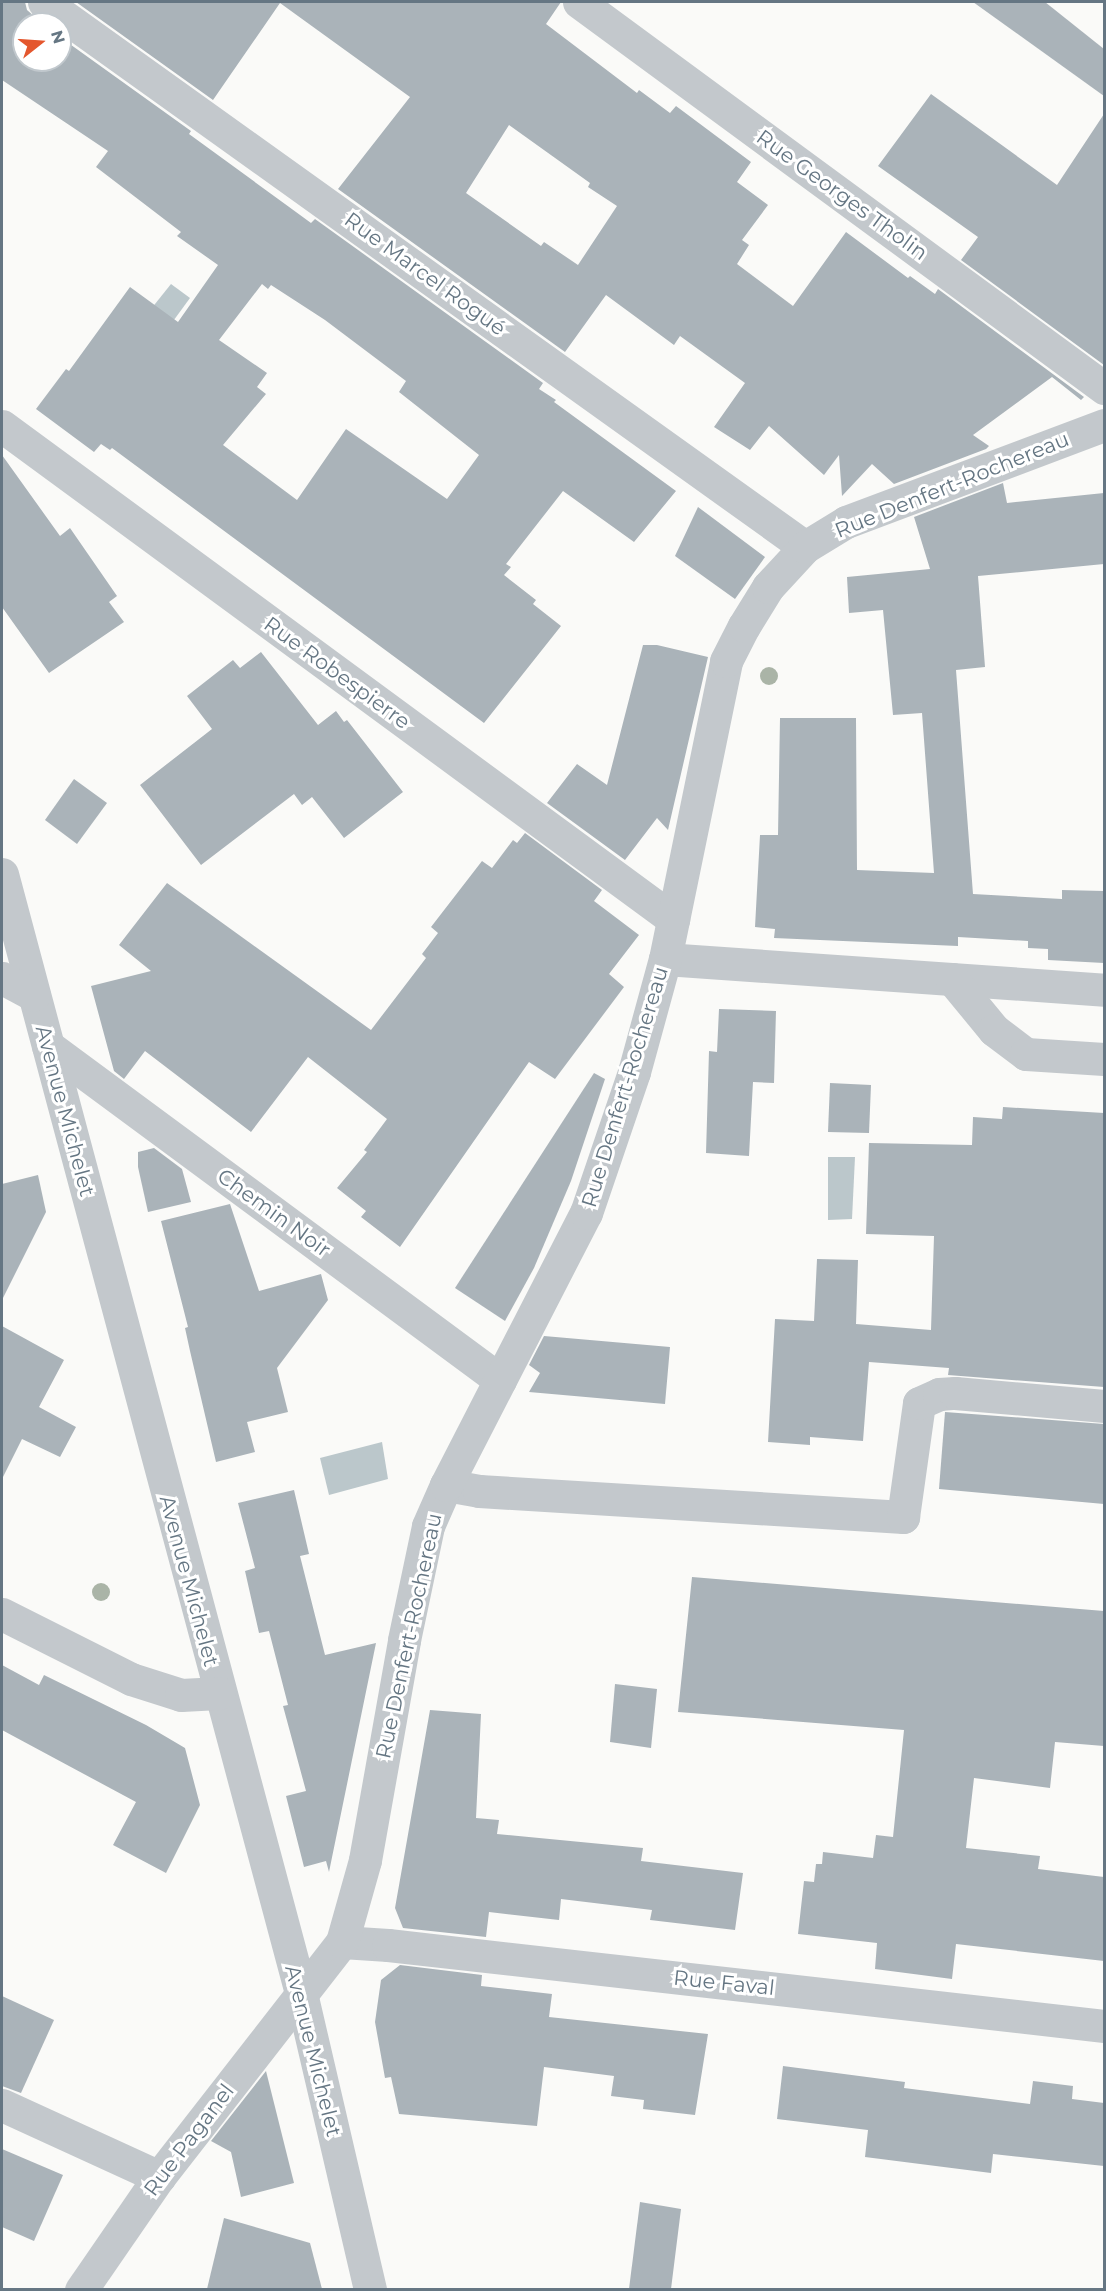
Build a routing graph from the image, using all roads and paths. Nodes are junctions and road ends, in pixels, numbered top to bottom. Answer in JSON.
{"nodes":[{"id":1,"x":44,"y":2,"type":"edge"},
{"id":2,"x":579,"y":2,"type":"edge"},
{"id":3,"x":1104,"y":388,"type":"edge"},
{"id":4,"x":1104,"y":425,"type":"edge"},
{"id":5,"x":2,"y":426,"type":"edge"},
{"id":6,"x":805,"y":547,"type":"junction"},
{"id":7,"x":2,"y":874,"type":"edge"},
{"id":8,"x":673,"y":919,"type":"junction"},
{"id":9,"x":8,"y":924,"type":"edge"},
{"id":10,"x":665,"y":959,"type":"junction"},
{"id":11,"x":2,"y":978,"type":"edge"},
{"id":12,"x":952,"y":979,"type":"junction"},
{"id":13,"x":1104,"y":990,"type":"edge"},
{"id":14,"x":34,"y":995,"type":"junction"},
{"id":15,"x":48,"y":1046,"type":"junction"},
{"id":16,"x":1104,"y":1059,"type":"edge"},
{"id":17,"x":500,"y":1380,"type":"junction"},
{"id":18,"x":1104,"y":1406,"type":"edge"},
{"id":19,"x":446,"y":1485,"type":"junction"},
{"id":20,"x":2,"y":1614,"type":"edge"},
{"id":21,"x":219,"y":1693,"type":"junction"},
{"id":22,"x":342,"y":1942,"type":"junction"},
{"id":23,"x":301,"y":1993,"type":"junction"},
{"id":24,"x":1104,"y":2026,"type":"edge"},
{"id":25,"x":2,"y":2105,"type":"edge"},
{"id":26,"x":159,"y":2177,"type":"junction"},
{"id":27,"x":81,"y":2289,"type":"edge"},
{"id":28,"x":370,"y":2289,"type":"edge"}],
"edges":[{"from":1,"to":6,"type":"street","name":"Rue Marcel Rogué"},
{"from":2,"to":3,"type":"street","name":"Rue Georges Tholin"},
{"from":4,"to":6,"type":"street","name":"Rue Denfert-Rochereau"},
{"from":5,"to":8,"type":"street","name":"Rue Robespierre"},
{"from":6,"to":8,"type":"street","name":"Rue Denfert-Rochereau"},
{"from":7,"to":9,"type":"street","name":"Avenue Michelet"},
{"from":8,"to":10,"type":"street","name":"Rue Denfert-Rochereau"},
{"from":9,"to":14,"type":"street","name":"Avenue Michelet"},
{"from":10,"to":12,"type":"street"},
{"from":10,"to":17,"type":"street","name":"Rue Denfert-Rochereau"},
{"from":11,"to":14,"type":"street"},
{"from":12,"to":13,"type":"street"},
{"from":12,"to":16,"type":"street"},
{"from":14,"to":15,"type":"street","name":"Avenue Michelet"},
{"from":15,"to":17,"type":"street","name":"Chemin Noir"},
{"from":15,"to":21,"type":"street","name":"Avenue Michelet"},
{"from":17,"to":19,"type":"street","name":"Rue Denfert-Rochereau"},
{"from":18,"to":19,"type":"street"},
{"from":19,"to":22,"type":"street","name":"Rue Denfert-Rochereau"},
{"from":20,"to":21,"type":"street"},
{"from":21,"to":23,"type":"street","name":"Avenue Michelet"},
{"from":22,"to":23,"type":"street","name":"Rue Denfert-Rochereau"},
{"from":22,"to":24,"type":"street","name":"Rue Faval"},
{"from":23,"to":26,"type":"street","name":"Rue Paganel"},
{"from":23,"to":28,"type":"street","name":"Avenue Michelet"},
{"from":25,"to":26,"type":"street"},
{"from":26,"to":27,"type":"street","name":"Rue Paganel"}]}
